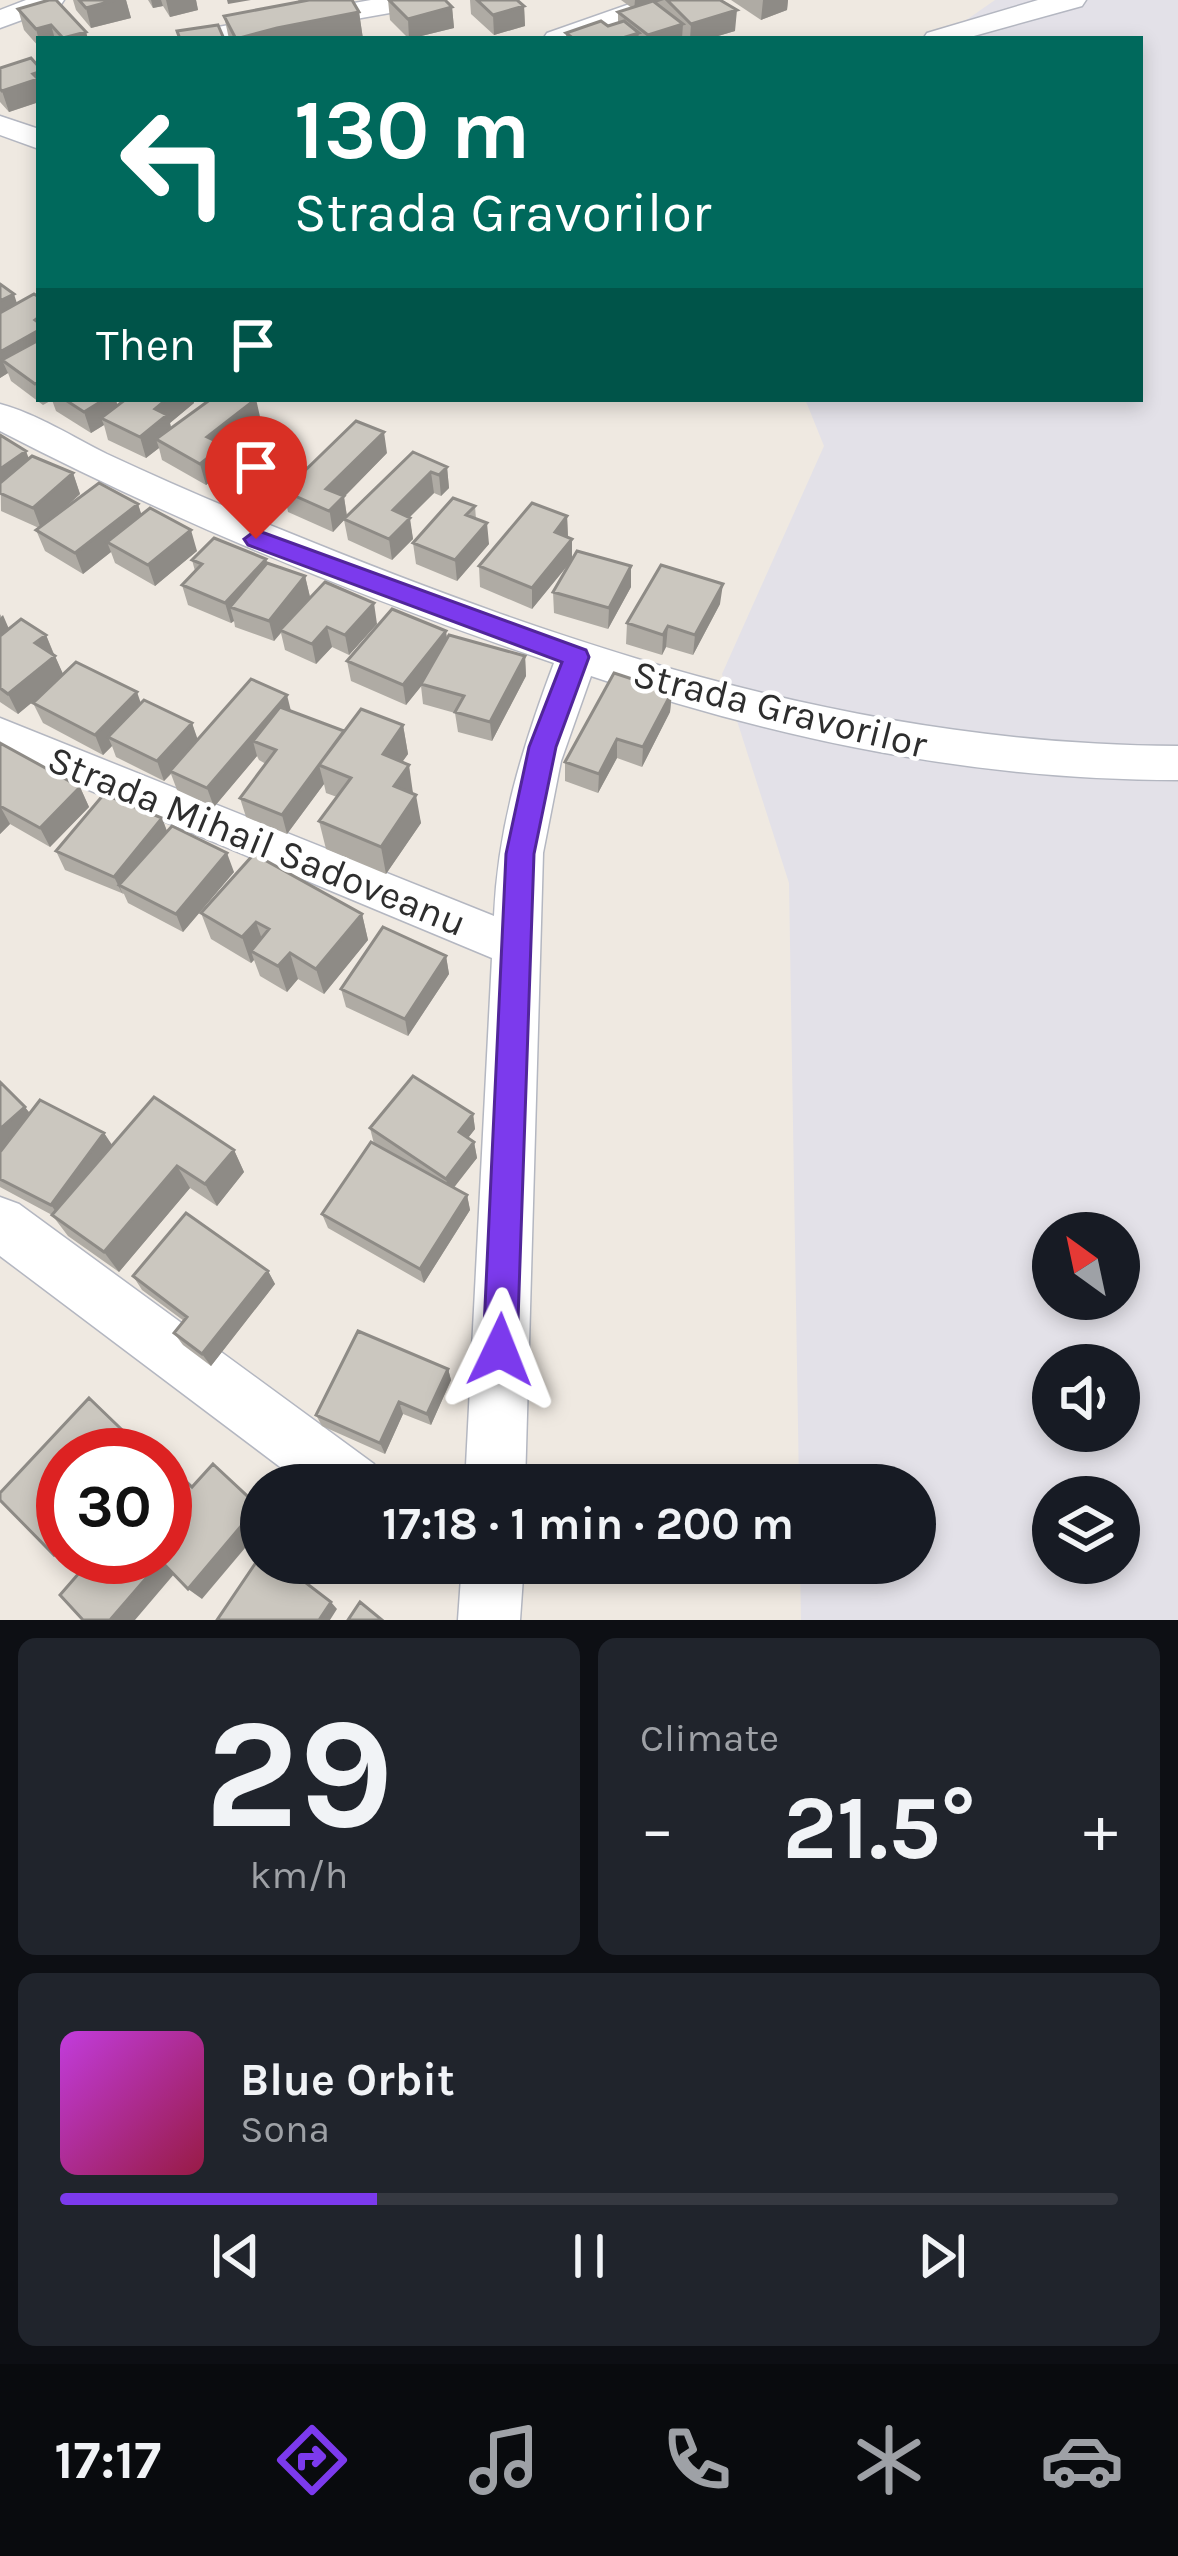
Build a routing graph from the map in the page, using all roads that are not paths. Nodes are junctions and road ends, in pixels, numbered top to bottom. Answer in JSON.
{"nodes":[{"id":1,"x":50,"y":0,"type":"edge"},
{"id":2,"x":418,"y":0,"type":"edge"},
{"id":3,"x":667,"y":0,"type":"edge"},
{"id":4,"x":1072,"y":0,"type":"edge"},
{"id":5,"x":0,"y":20,"type":"edge"},
{"id":6,"x":211,"y":36,"type":"edge"},
{"id":7,"x":565,"y":36,"type":"edge"},
{"id":8,"x":945,"y":36,"type":"edge"},
{"id":9,"x":0,"y":124,"type":"edge"},
{"id":10,"x":36,"y":139,"type":"edge"},
{"id":11,"x":0,"y":416,"type":"edge"},
{"id":12,"x":577,"y":657,"type":"junction"},
{"id":13,"x":0,"y":735,"type":"edge"},
{"id":14,"x":1178,"y":764,"type":"edge"},
{"id":15,"x":514,"y":946,"type":"junction"},
{"id":16,"x":0,"y":1223,"type":"edge"},
{"id":17,"x":325,"y":1464,"type":"edge"},
{"id":18,"x":496,"y":1464,"type":"edge"}],
"edges":[{"from":1,"to":5,"type":"street"},
{"from":2,"to":6,"type":"street"},
{"from":3,"to":7,"type":"street"},
{"from":4,"to":8,"type":"street"},
{"from":9,"to":10,"type":"street"},
{"from":11,"to":12,"type":"street","name":"Strada Gravorilor"},
{"from":12,"to":14,"type":"street","name":"Strada Gravorilor"},
{"from":12,"to":15,"type":"street"},
{"from":13,"to":15,"type":"street","name":"Strada Mihail Sadoveanu"},
{"from":15,"to":18,"type":"street"},
{"from":16,"to":17,"type":"street"}]}
